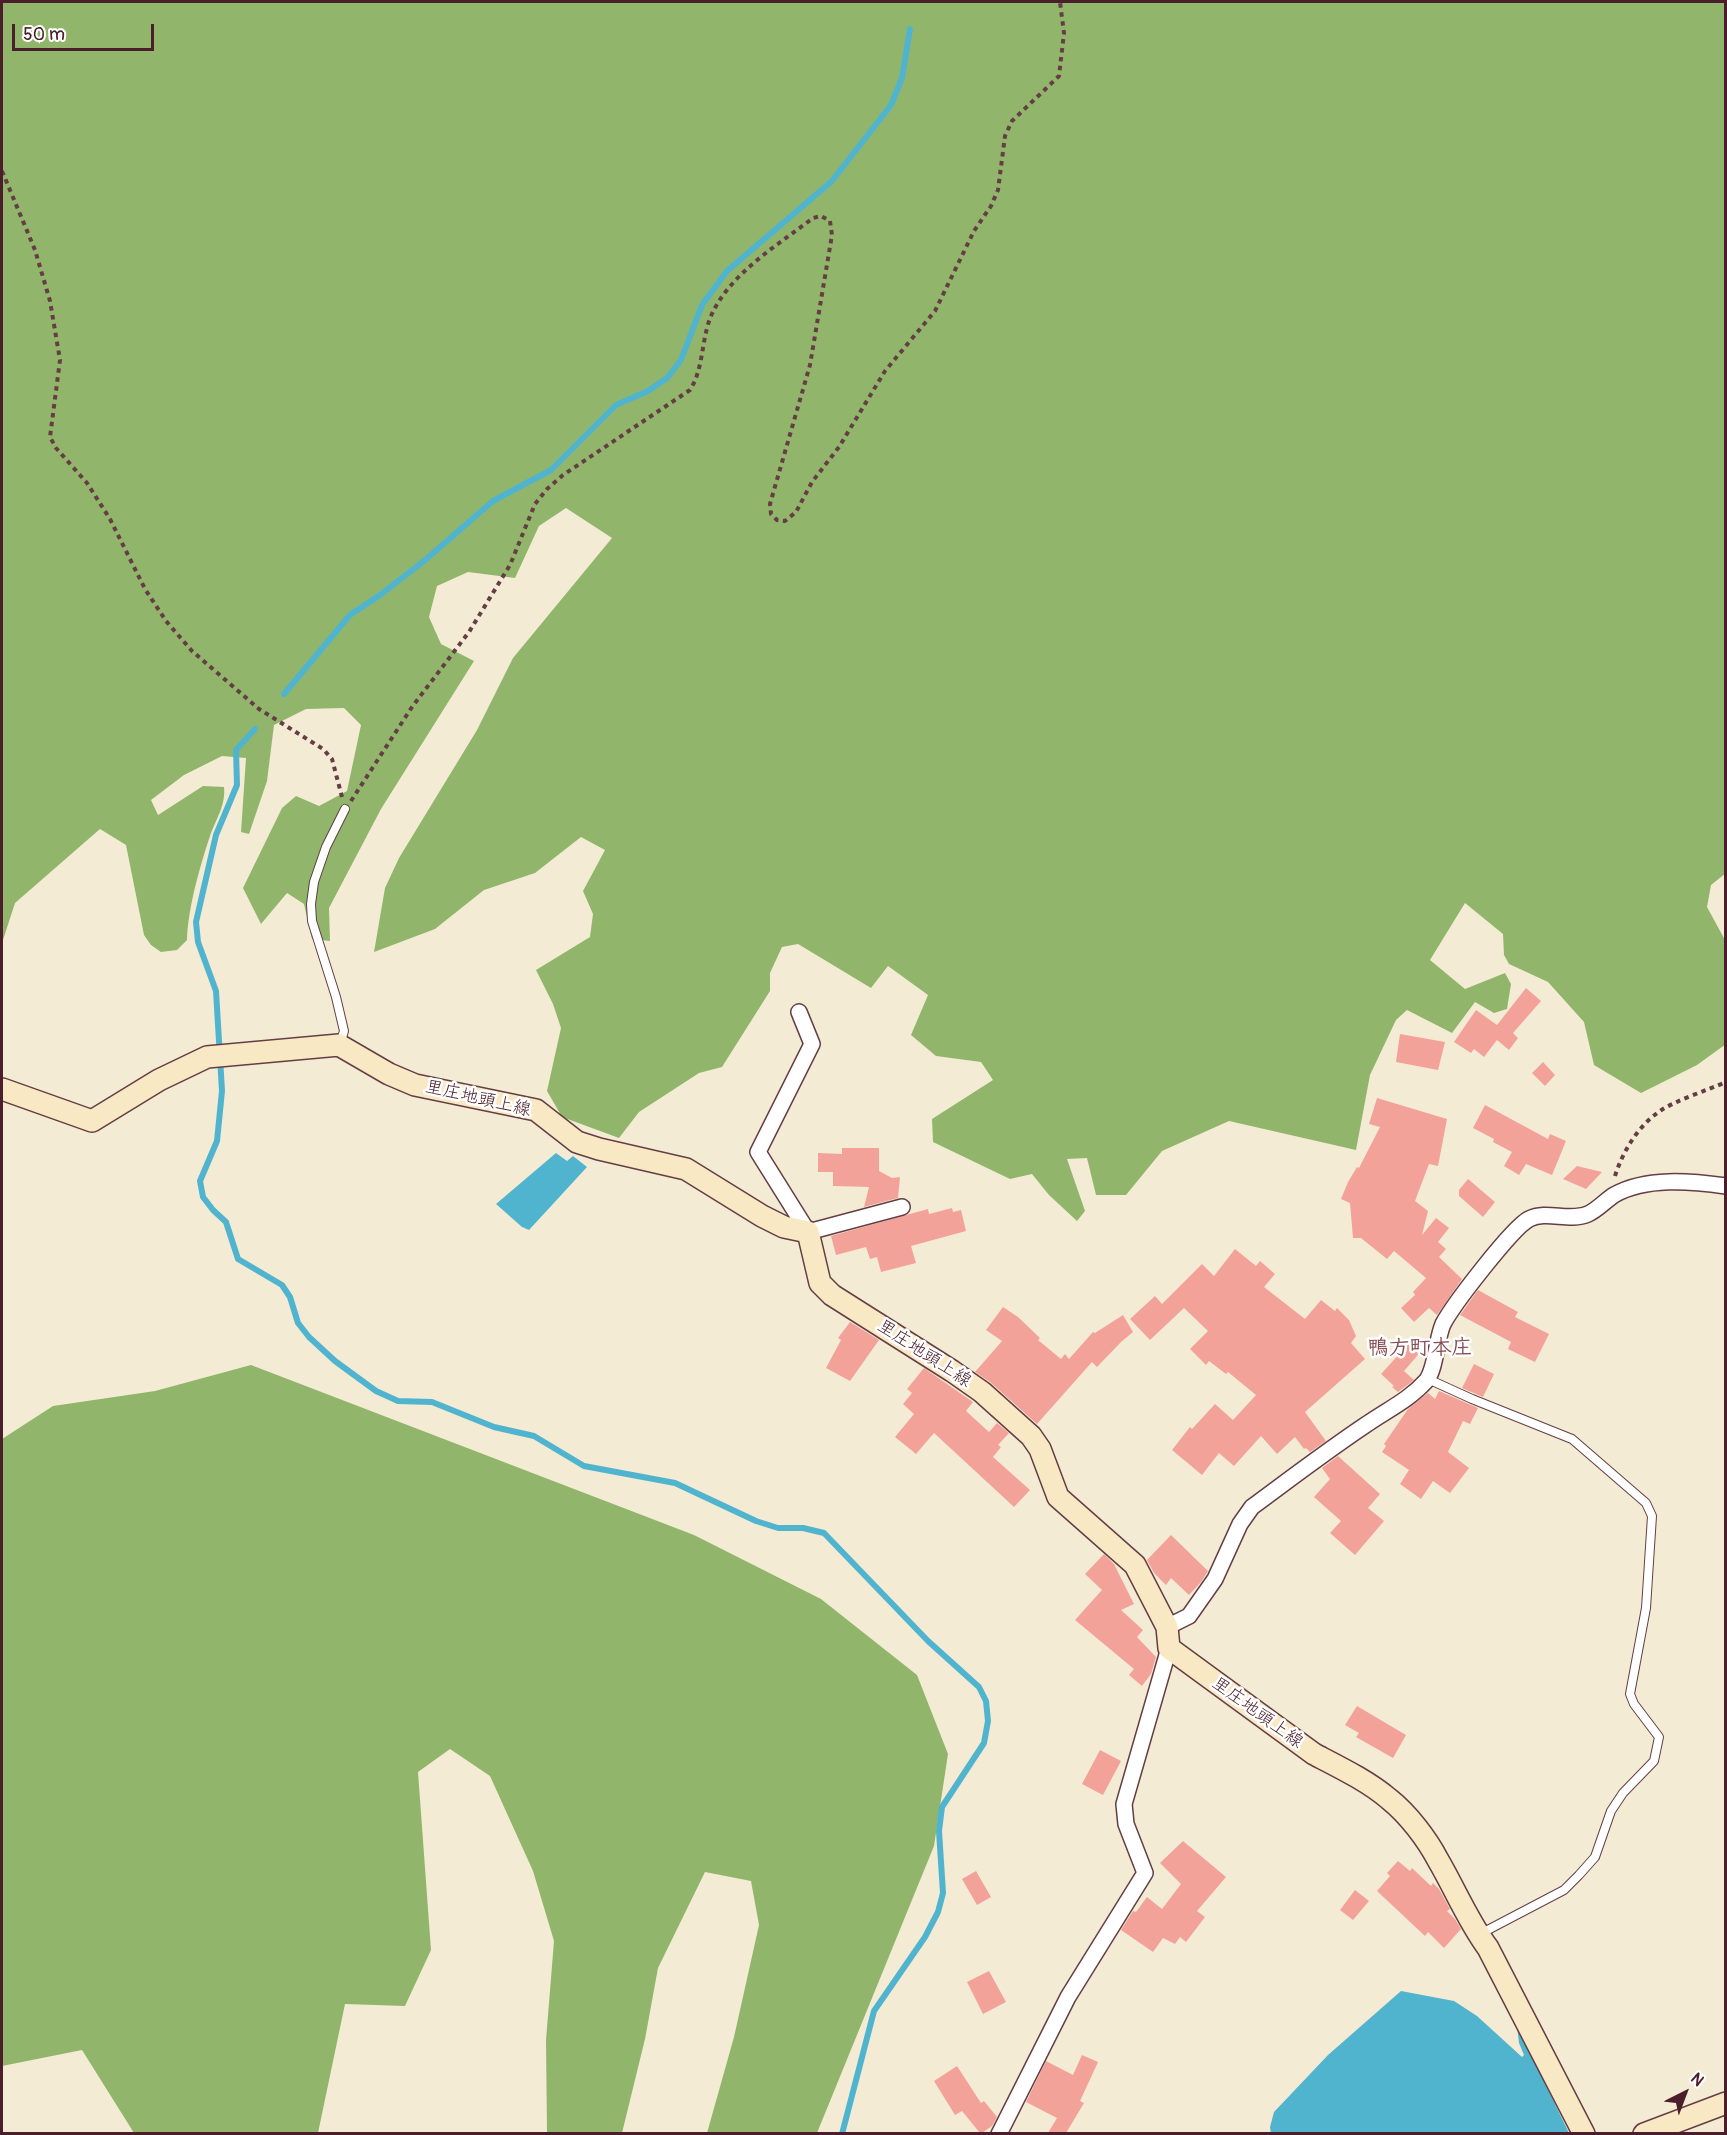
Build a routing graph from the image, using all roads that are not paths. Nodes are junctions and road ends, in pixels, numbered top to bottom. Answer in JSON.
{"nodes":[{"id":1,"x":345,"y":809,"type":"road end"},
{"id":2,"x":799,"y":1012,"type":"dead end"},
{"id":3,"x":339,"y":1045,"type":"junction"},
{"id":4,"x":2,"y":1089,"type":"edge"},
{"id":5,"x":1725,"y":1186,"type":"edge"},
{"id":6,"x":902,"y":1207,"type":"dead end"},
{"id":7,"x":808,"y":1232,"type":"junction"},
{"id":8,"x":1428,"y":1379,"type":"junction"},
{"id":9,"x":1168,"y":1638,"type":"junction"},
{"id":10,"x":1478,"y":1935,"type":"junction"},
{"id":11,"x":1725,"y":2103,"type":"edge"},
{"id":12,"x":999,"y":2133,"type":"edge"},
{"id":13,"x":1584,"y":2133,"type":"edge"},
{"id":14,"x":1644,"y":2133,"type":"edge"}],
"edges":[{"from":1,"to":3,"type":"lane"},
{"from":2,"to":7,"type":"street"},
{"from":3,"to":4,"type":"main road"},
{"from":3,"to":7,"type":"main road","name":"里庄地頭上線"},
{"from":5,"to":8,"type":"street"},
{"from":6,"to":7,"type":"street"},
{"from":7,"to":9,"type":"main road","name":"里庄地頭上線"},
{"from":8,"to":9,"type":"street"},
{"from":8,"to":10,"type":"lane"},
{"from":9,"to":10,"type":"main road","name":"里庄地頭上線"},
{"from":9,"to":12,"type":"street"},
{"from":10,"to":13,"type":"main road","name":"里庄地頭上線"},
{"from":11,"to":14,"type":"main road"}]}
